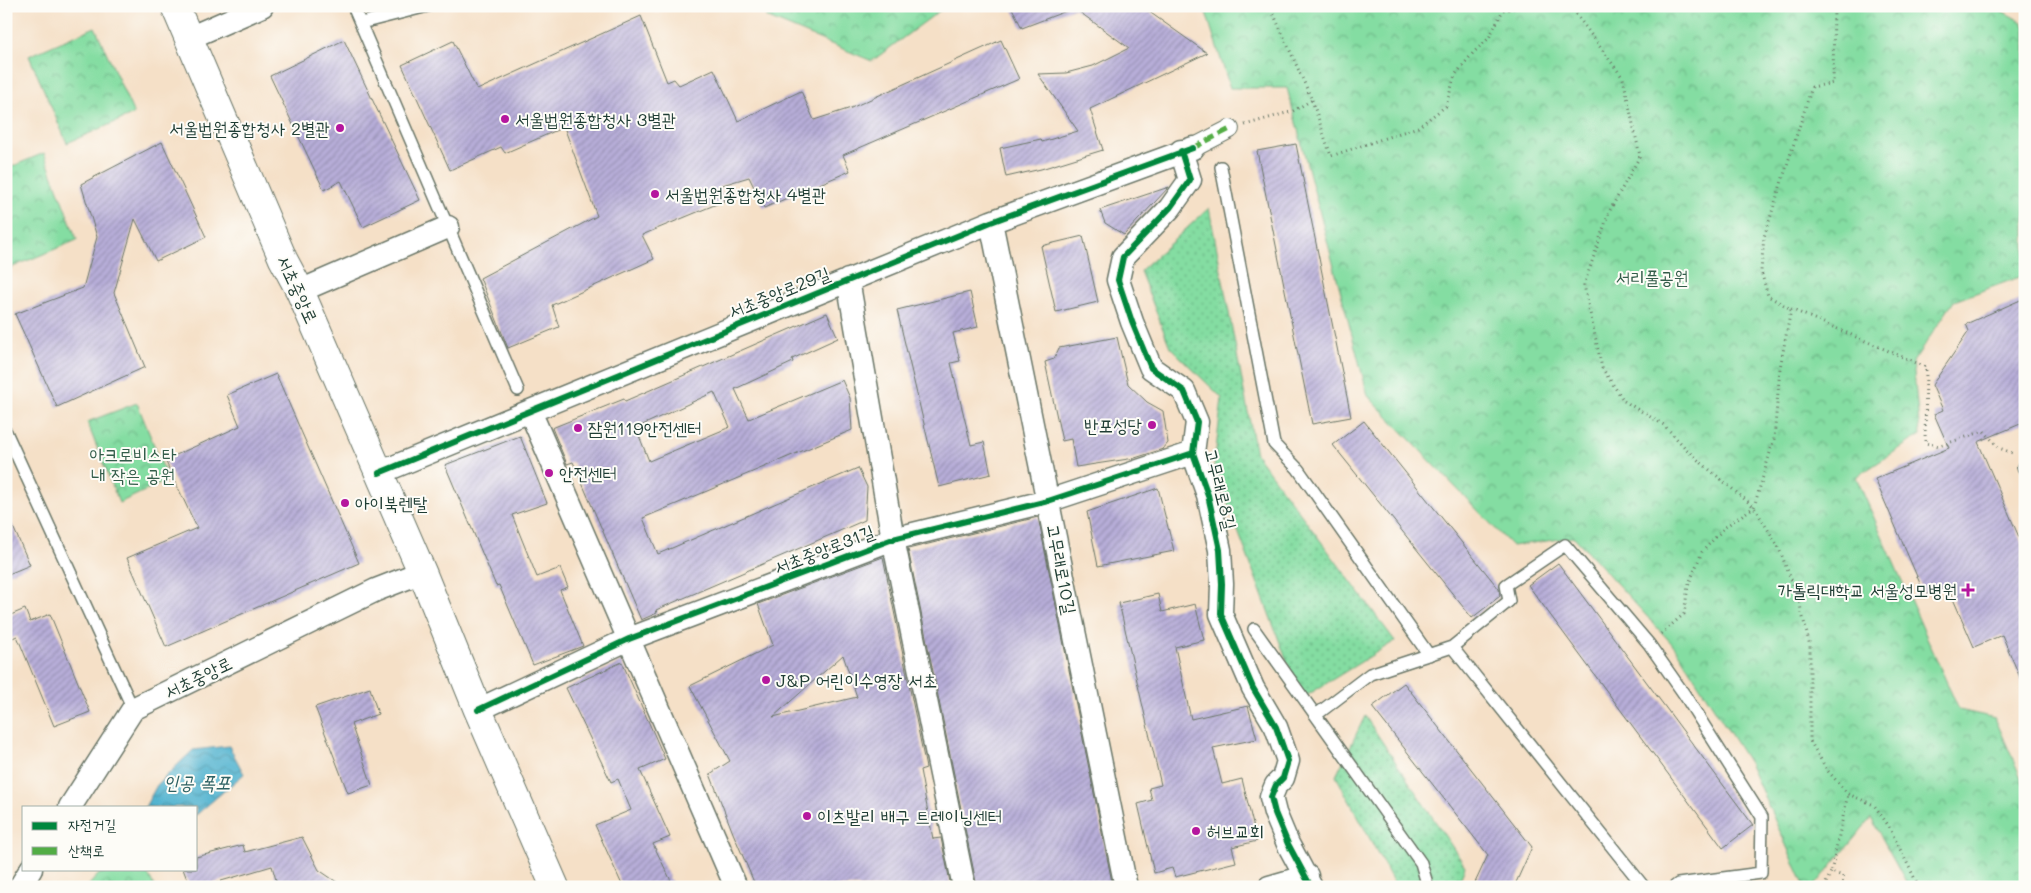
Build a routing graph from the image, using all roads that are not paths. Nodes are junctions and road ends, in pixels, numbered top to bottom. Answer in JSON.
{"nodes":[{"id":1,"x":175,"y":6,"type":"edge"},
{"id":2,"x":262,"y":6,"type":"edge"},
{"id":3,"x":353,"y":6,"type":"edge"},
{"id":4,"x":428,"y":6,"type":"edge"},
{"id":5,"x":361,"y":23,"type":"junction"},
{"id":6,"x":189,"y":38,"type":"junction"},
{"id":7,"x":1230,"y":129,"type":"road end"},
{"id":8,"x":1187,"y":149,"type":"junction"},
{"id":9,"x":1221,"y":167,"type":"dead end"},
{"id":10,"x":991,"y":222,"type":"junction"},
{"id":11,"x":448,"y":227,"type":"junction"},
{"id":12,"x":848,"y":280,"type":"junction"},
{"id":13,"x":300,"y":291,"type":"junction"},
{"id":14,"x":518,"y":390,"type":"dead end"},
{"id":15,"x":530,"y":411,"type":"junction"},
{"id":16,"x":6,"y":432,"type":"edge"},
{"id":17,"x":1193,"y":453,"type":"junction"},
{"id":18,"x":2025,"y":466,"type":"edge"},
{"id":19,"x":2025,"y":470,"type":"edge"},
{"id":20,"x":379,"y":473,"type":"junction"},
{"id":21,"x":1048,"y":501,"type":"junction"},
{"id":22,"x":893,"y":539,"type":"junction"},
{"id":23,"x":422,"y":572,"type":"junction"},
{"id":24,"x":1254,"y":630,"type":"dead end"},
{"id":25,"x":628,"y":639,"type":"junction"},
{"id":26,"x":1452,"y":647,"type":"junction"},
{"id":27,"x":1429,"y":655,"type":"junction"},
{"id":28,"x":133,"y":709,"type":"junction"},
{"id":29,"x":478,"y":710,"type":"junction"},
{"id":30,"x":1316,"y":715,"type":"junction"},
{"id":31,"x":71,"y":806,"type":"edge"},
{"id":32,"x":30,"y":870,"type":"edge"},
{"id":33,"x":6,"y":882,"type":"edge"},
{"id":34,"x":1309,"y":882,"type":"edge"},
{"id":35,"x":12,"y":887,"type":"edge"},
{"id":36,"x":20,"y":887,"type":"edge"},
{"id":37,"x":555,"y":887,"type":"edge"},
{"id":38,"x":736,"y":887,"type":"edge"},
{"id":39,"x":964,"y":887,"type":"edge"},
{"id":40,"x":1126,"y":887,"type":"edge"},
{"id":41,"x":1269,"y":887,"type":"edge"},
{"id":42,"x":1428,"y":887,"type":"edge"},
{"id":43,"x":1644,"y":887,"type":"edge"},
{"id":44,"x":1674,"y":887,"type":"edge"}],
"edges":[{"from":1,"to":6,"type":"main road","name":"서초중앙로"},
{"from":2,"to":6,"type":"street"},
{"from":3,"to":5,"type":"lane"},
{"from":4,"to":5,"type":"lane"},
{"from":5,"to":11,"type":"lane"},
{"from":6,"to":13,"type":"main road","name":"서초중앙로"},
{"from":7,"to":8,"type":"street"},
{"from":8,"to":10,"type":"street","name":"서초중앙로29길"},
{"from":8,"to":17,"type":"street","name":"고무래로8길"},
{"from":9,"to":27,"type":"lane"},
{"from":10,"to":12,"type":"street","name":"서초중앙로29길"},
{"from":10,"to":21,"type":"street","name":"고무래로10길"},
{"from":11,"to":13,"type":"street"},
{"from":11,"to":14,"type":"lane"},
{"from":12,"to":15,"type":"street","name":"서초중앙로29길"},
{"from":12,"to":22,"type":"street","name":"서초중앙로31길"},
{"from":13,"to":20,"type":"main road","name":"서초중앙로"},
{"from":15,"to":20,"type":"street","name":"서초중앙로29길"},
{"from":15,"to":25,"type":"street"},
{"from":16,"to":28,"type":"lane"},
{"from":17,"to":21,"type":"street","name":"서초중앙로31길"},
{"from":17,"to":34,"type":"street","name":"고무래로8길"},
{"from":18,"to":19,"type":"lane"},
{"from":20,"to":23,"type":"main road","name":"서초중앙로"},
{"from":21,"to":22,"type":"street","name":"서초중앙로31길"},
{"from":21,"to":40,"type":"street","name":"고무래로10길"},
{"from":22,"to":25,"type":"street","name":"서초중앙로31길"},
{"from":22,"to":39,"type":"street","name":"서초중앙로31길"},
{"from":23,"to":28,"type":"street","name":"서초중앙로"},
{"from":23,"to":29,"type":"main road","name":"서초중앙로"},
{"from":24,"to":30,"type":"lane"},
{"from":25,"to":29,"type":"street","name":"서초중앙로31길"},
{"from":25,"to":38,"type":"street"},
{"from":26,"to":27,"type":"lane"},
{"from":26,"to":43,"type":"lane"},
{"from":26,"to":44,"type":"lane"},
{"from":27,"to":30,"type":"lane"},
{"from":28,"to":31,"type":"street"},
{"from":29,"to":37,"type":"main road","name":"서초중앙로"},
{"from":30,"to":42,"type":"lane"},
{"from":32,"to":36,"type":"street"},
{"from":33,"to":35,"type":"lane"},
{"from":34,"to":41,"type":"street"}]}
